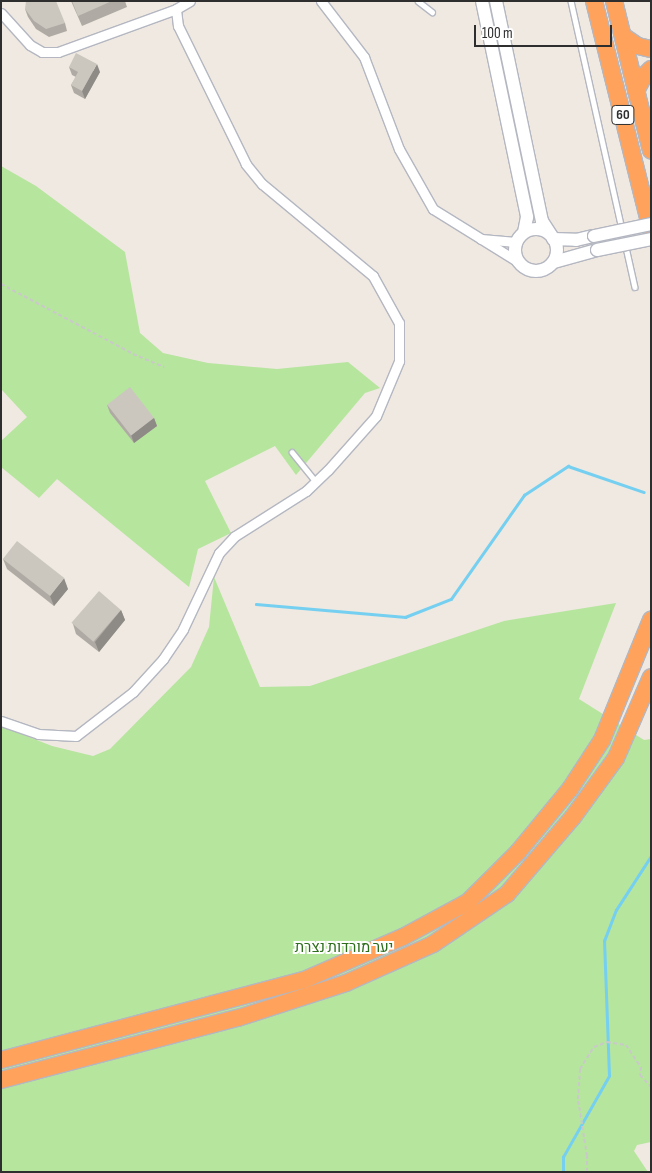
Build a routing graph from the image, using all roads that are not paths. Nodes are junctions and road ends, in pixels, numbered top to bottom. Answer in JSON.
{"nodes":[{"id":1,"x":190,"y":1,"type":"edge"},
{"id":2,"x":321,"y":1,"type":"edge"},
{"id":3,"x":418,"y":1,"type":"edge"},
{"id":4,"x":482,"y":1,"type":"edge"},
{"id":5,"x":496,"y":1,"type":"edge"},
{"id":6,"x":571,"y":1,"type":"edge"},
{"id":7,"x":594,"y":1,"type":"edge"},
{"id":8,"x":614,"y":1,"type":"edge"},
{"id":9,"x":176,"y":9,"type":"junction"},
{"id":10,"x":432,"y":12,"type":"dead end"},
{"id":11,"x":1,"y":13,"type":"edge"},
{"id":12,"x":623,"y":36,"type":"junction"},
{"id":13,"x":651,"y":49,"type":"edge"},
{"id":14,"x":651,"y":69,"type":"edge"},
{"id":15,"x":636,"y":91,"type":"junction"},
{"id":16,"x":651,"y":150,"type":"edge"},
{"id":17,"x":651,"y":224,"type":"edge"},
{"id":18,"x":651,"y":230,"type":"edge"},
{"id":19,"x":520,"y":237,"type":"junction"},
{"id":20,"x":552,"y":237,"type":"junction"},
{"id":21,"x":476,"y":238,"type":"junction"},
{"id":22,"x":651,"y":239,"type":"edge"},
{"id":23,"x":517,"y":262,"type":"junction"},
{"id":24,"x":554,"y":262,"type":"junction"},
{"id":25,"x":635,"y":287,"type":"dead end"},
{"id":26,"x":292,"y":452,"type":"dead end"},
{"id":27,"x":316,"y":482,"type":"junction"},
{"id":28,"x":651,"y":620,"type":"edge"},
{"id":29,"x":651,"y":677,"type":"edge"},
{"id":30,"x":1,"y":722,"type":"edge"},
{"id":31,"x":1,"y":1060,"type":"edge"},
{"id":32,"x":1,"y":1080,"type":"edge"}],
"edges":[{"from":1,"to":9,"type":"street"},
{"from":2,"to":21,"type":"street"},
{"from":3,"to":10,"type":"lane"},
{"from":4,"to":19,"type":"street"},
{"from":5,"to":20,"type":"street"},
{"from":6,"to":25,"type":"lane"},
{"from":7,"to":18,"type":"highway","number":"60"},
{"from":8,"to":12,"type":"highway","number":"60"},
{"from":9,"to":11,"type":"street"},
{"from":9,"to":27,"type":"street"},
{"from":12,"to":13,"type":"highway"},
{"from":12,"to":15,"type":"highway","number":"60"},
{"from":14,"to":15,"type":"highway"},
{"from":15,"to":16,"type":"highway","number":"60"},
{"from":17,"to":20,"type":"street","bridge":true},
{"from":19,"to":20,"type":"street"},
{"from":19,"to":21,"type":"street"},
{"from":19,"to":23,"type":"street"},
{"from":20,"to":24,"type":"street"},
{"from":21,"to":23,"type":"street"},
{"from":22,"to":24,"type":"street","bridge":true},
{"from":23,"to":24,"type":"street"},
{"from":26,"to":27,"type":"lane"},
{"from":27,"to":30,"type":"street"},
{"from":28,"to":31,"type":"highway"},
{"from":29,"to":32,"type":"highway"}]}
